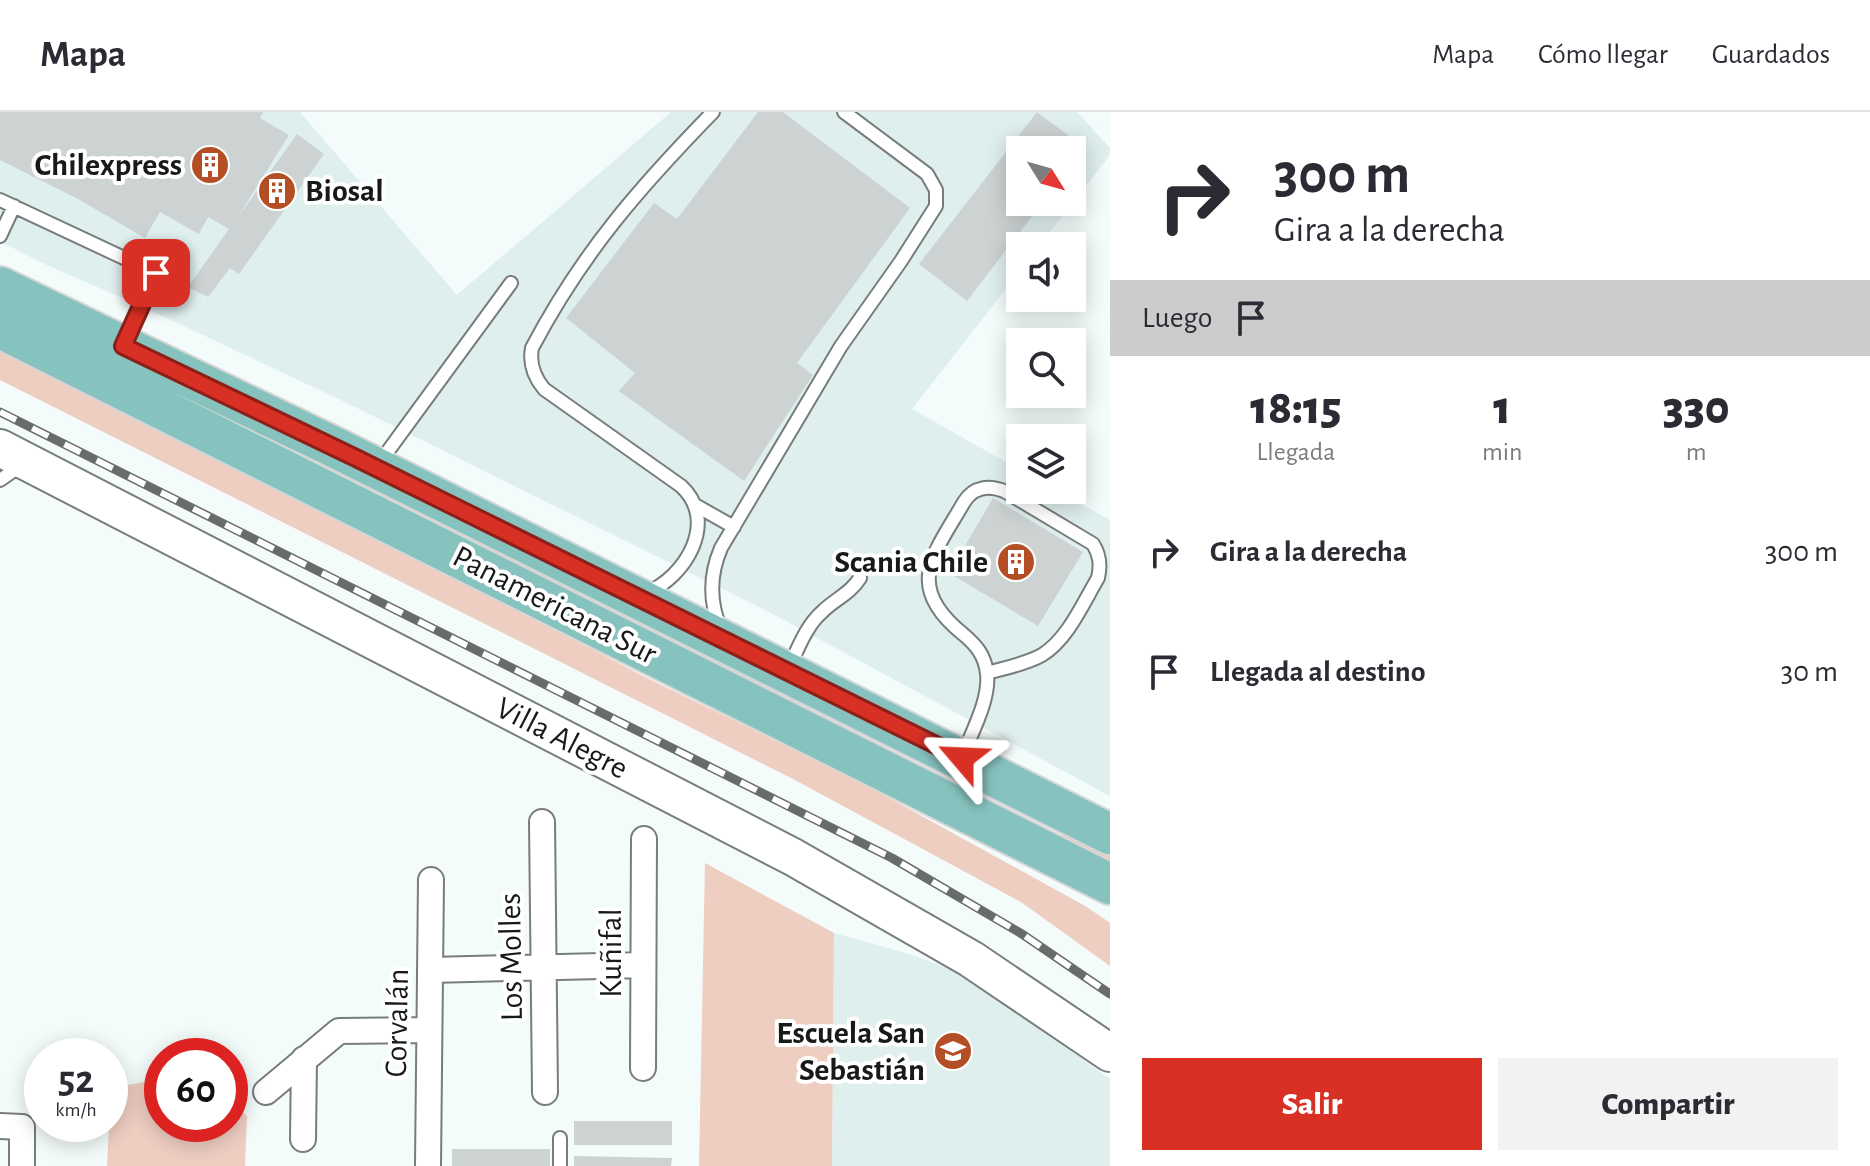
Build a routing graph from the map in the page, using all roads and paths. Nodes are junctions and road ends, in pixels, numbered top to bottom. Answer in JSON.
{"nodes":[{"id":1,"x":713,"y":112,"type":"edge"},
{"id":2,"x":844,"y":112,"type":"edge"},
{"id":3,"x":0,"y":200,"type":"edge"},
{"id":4,"x":14,"y":206,"type":"junction"},
{"id":5,"x":0,"y":236,"type":"edge"},
{"id":6,"x":511,"y":283,"type":"dead end"},
{"id":7,"x":0,"y":287,"type":"edge"},
{"id":8,"x":0,"y":328,"type":"edge"},
{"id":9,"x":123,"y":346,"type":"junction"},
{"id":10,"x":9,"y":463,"type":"edge"},
{"id":11,"x":376,"y":468,"type":"junction"},
{"id":12,"x":695,"y":505,"type":"junction"},
{"id":13,"x":734,"y":527,"type":"junction"},
{"id":14,"x":860,"y":578,"type":"dead end"},
{"id":15,"x":635,"y":597,"type":"junction"},
{"id":16,"x":729,"y":643,"type":"junction"},
{"id":17,"x":787,"y":671,"type":"junction"},
{"id":18,"x":987,"y":673,"type":"junction"},
{"id":19,"x":962,"y":758,"type":"junction"},
{"id":20,"x":1045,"y":799,"type":"junction"},
{"id":21,"x":542,"y":822,"type":"dead end"},
{"id":22,"x":1110,"y":834,"type":"edge"},
{"id":23,"x":644,"y":839,"type":"dead end"},
{"id":24,"x":1024,"y":839,"type":"junction"},
{"id":25,"x":431,"y":880,"type":"dead end"},
{"id":26,"x":1110,"y":884,"type":"edge"},
{"id":27,"x":642,"y":965,"type":"junction"},
{"id":28,"x":543,"y":967,"type":"junction"},
{"id":29,"x":430,"y":970,"type":"junction"},
{"id":30,"x":429,"y":1030,"type":"junction"},
{"id":31,"x":1110,"y":1053,"type":"edge"},
{"id":32,"x":304,"y":1059,"type":"junction"},
{"id":33,"x":643,"y":1068,"type":"dead end"},
{"id":34,"x":266,"y":1092,"type":"dead end"},
{"id":35,"x":545,"y":1092,"type":"dead end"},
{"id":36,"x":11,"y":1126,"type":"edge"},
{"id":37,"x":560,"y":1138,"type":"dead end"},
{"id":38,"x":303,"y":1139,"type":"dead end"},
{"id":39,"x":22,"y":1166,"type":"edge"},
{"id":40,"x":428,"y":1166,"type":"edge"},
{"id":41,"x":560,"y":1166,"type":"edge"}],
"edges":[{"from":1,"to":12,"type":"lane"},
{"from":2,"to":13,"type":"lane"},
{"from":3,"to":4,"type":"lane"},
{"from":4,"to":5,"type":"lane"},
{"from":4,"to":9,"type":"lane"},
{"from":6,"to":11,"type":"lane"},
{"from":7,"to":9,"type":"main road","name":"Panamericana Sur"},
{"from":8,"to":24,"type":"main road","name":"Panamericana Sur"},
{"from":9,"to":11,"type":"main road","name":"Panamericana Sur"},
{"from":10,"to":31,"type":"main road","name":"Villa Alegre"},
{"from":11,"to":15,"type":"main road","name":"Panamericana Sur"},
{"from":12,"to":13,"type":"lane"},
{"from":12,"to":15,"type":"lane"},
{"from":13,"to":16,"type":"lane"},
{"from":14,"to":17,"type":"lane"},
{"from":15,"to":16,"type":"main road","name":"Panamericana Sur"},
{"from":16,"to":17,"type":"main road","name":"Panamericana Sur"},
{"from":17,"to":19,"type":"main road","name":"Panamericana Sur"},
{"from":18,"to":18,"type":"lane"},
{"from":18,"to":19,"type":"lane"},
{"from":19,"to":20,"type":"main road","name":"Panamericana Sur"},
{"from":20,"to":22,"type":"main road","name":"Panamericana Sur"},
{"from":20,"to":24,"type":"main road"},
{"from":21,"to":28,"type":"street","name":"Los Molles"},
{"from":23,"to":27,"type":"street","name":"Kuñifal"},
{"from":24,"to":26,"type":"main road","name":"Panamericana Sur"},
{"from":25,"to":29,"type":"street","name":"Corvalán"},
{"from":27,"to":28,"type":"street"},
{"from":27,"to":33,"type":"street","name":"Kuñifal"},
{"from":28,"to":29,"type":"street"},
{"from":28,"to":35,"type":"street","name":"Los Molles"},
{"from":29,"to":30,"type":"street","name":"Corvalán"},
{"from":30,"to":32,"type":"street"},
{"from":30,"to":40,"type":"street","name":"Corvalán"},
{"from":32,"to":34,"type":"street"},
{"from":32,"to":38,"type":"street"},
{"from":36,"to":39,"type":"street"},
{"from":37,"to":41,"type":"lane"}]}
